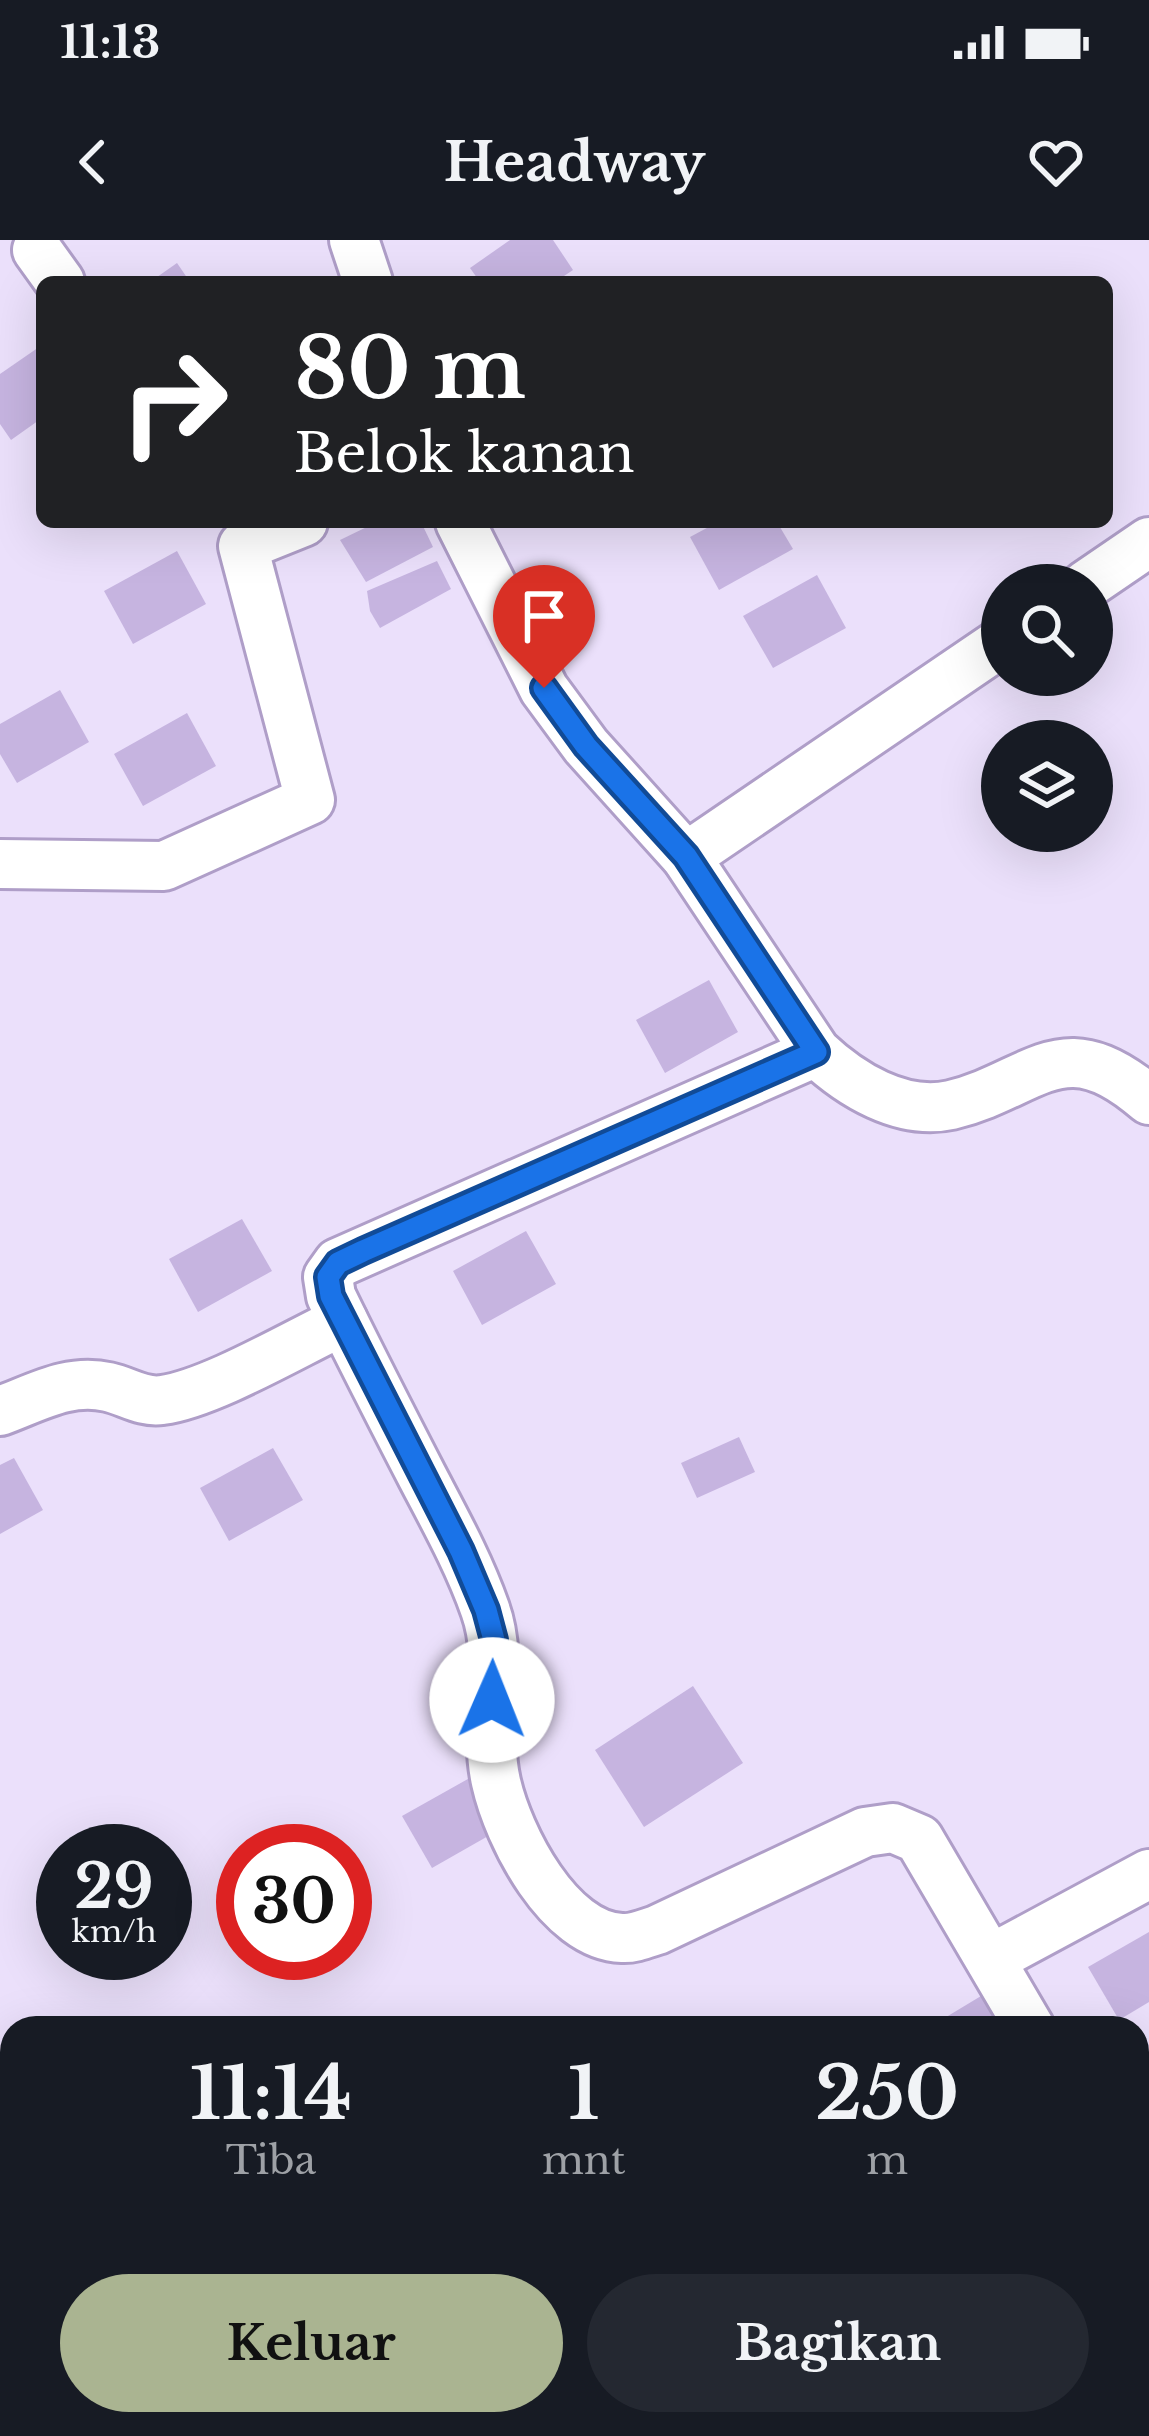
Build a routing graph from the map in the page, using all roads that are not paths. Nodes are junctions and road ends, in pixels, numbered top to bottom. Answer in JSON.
{"nodes":[{"id":1,"x":354,"y":240,"type":"edge"},
{"id":2,"x":366,"y":276,"type":"edge"},
{"id":3,"x":288,"y":528,"type":"edge"},
{"id":4,"x":463,"y":528,"type":"edge"},
{"id":5,"x":1149,"y":542,"type":"edge"},
{"id":6,"x":1113,"y":567,"type":"edge"},
{"id":7,"x":981,"y":656,"type":"edge"},
{"id":8,"x":686,"y":856,"type":"junction"},
{"id":9,"x":0,"y":864,"type":"edge"},
{"id":10,"x":816,"y":1052,"type":"junction"},
{"id":11,"x":1149,"y":1100,"type":"edge"},
{"id":12,"x":343,"y":1321,"type":"junction"},
{"id":13,"x":0,"y":1411,"type":"edge"},
{"id":14,"x":1149,"y":1874,"type":"edge"},
{"id":15,"x":991,"y":1959,"type":"junction"},
{"id":16,"x":1023,"y":2016,"type":"edge"}],
"edges":[{"from":1,"to":2,"type":"street"},
{"from":3,"to":9,"type":"street"},
{"from":4,"to":8,"type":"street"},
{"from":5,"to":6,"type":"street"},
{"from":7,"to":8,"type":"street"},
{"from":8,"to":10,"type":"street"},
{"from":10,"to":11,"type":"street"},
{"from":10,"to":12,"type":"street"},
{"from":12,"to":13,"type":"street"},
{"from":12,"to":15,"type":"street"},
{"from":14,"to":15,"type":"street"},
{"from":15,"to":16,"type":"street"}]}
